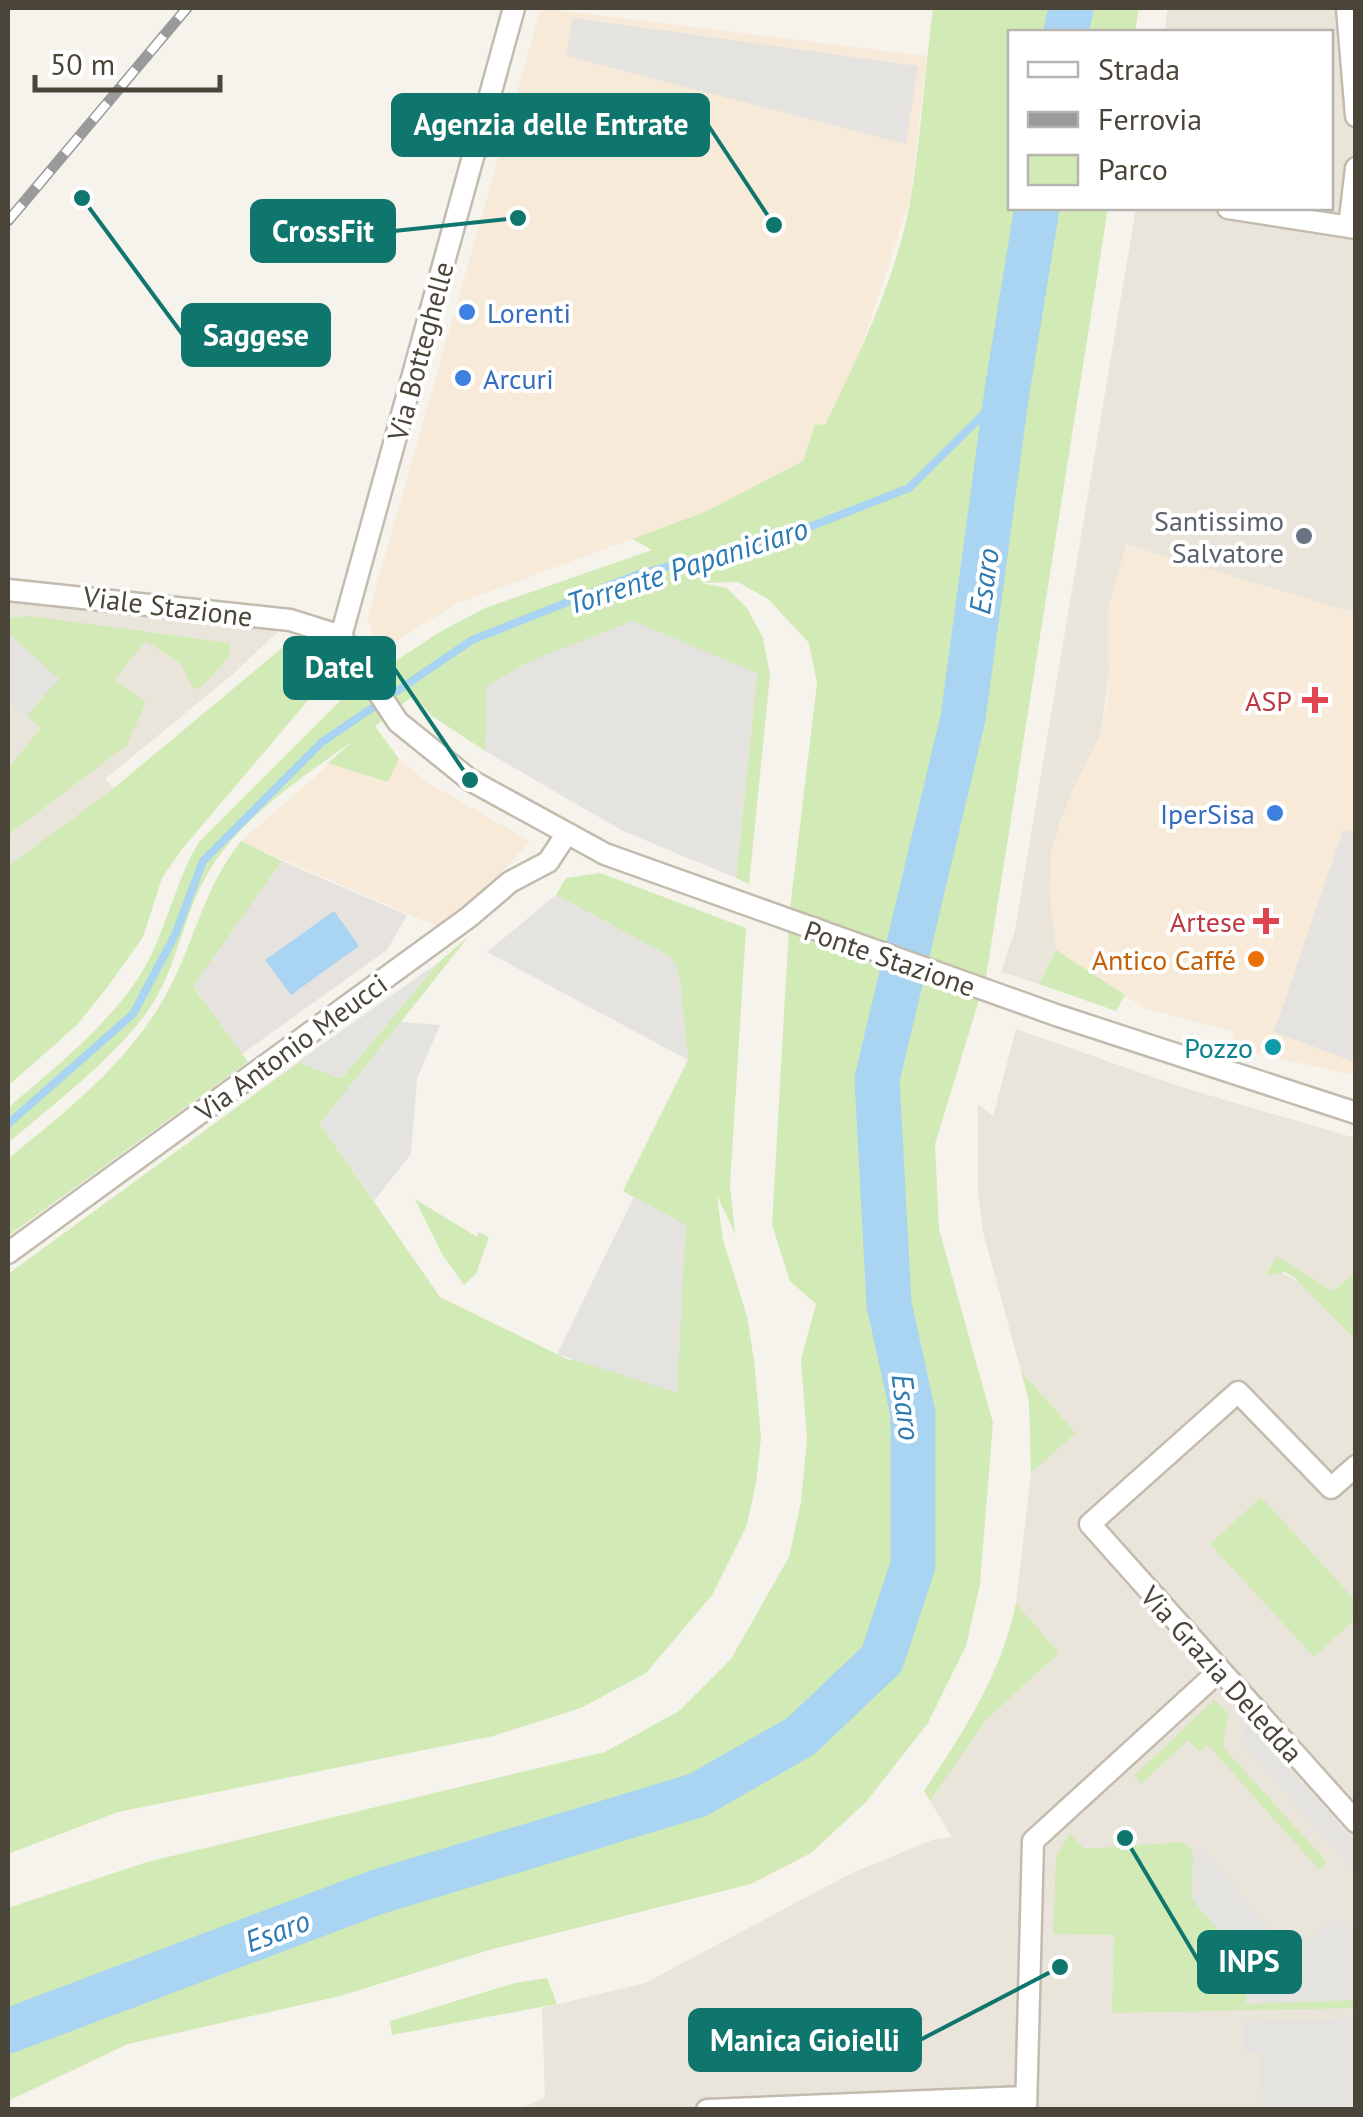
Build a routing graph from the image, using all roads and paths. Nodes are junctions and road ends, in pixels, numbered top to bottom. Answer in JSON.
{"nodes":[{"id":1,"x":514,"y":8,"type":"edge"},
{"id":2,"x":1348,"y":8,"type":"edge"},
{"id":3,"x":1356,"y":116,"type":"edge"},
{"id":4,"x":1356,"y":168,"type":"edge"},
{"id":5,"x":1240,"y":210,"type":"edge"},
{"id":6,"x":1352,"y":228,"type":"edge"},
{"id":7,"x":8,"y":590,"type":"edge"},
{"id":8,"x":341,"y":636,"type":"junction"},
{"id":9,"x":566,"y":835,"type":"junction"},
{"id":10,"x":1356,"y":1113,"type":"edge"},
{"id":11,"x":8,"y":1253,"type":"edge"},
{"id":12,"x":1356,"y":1466,"type":"edge"},
{"id":13,"x":1219,"y":1671,"type":"junction"},
{"id":14,"x":1356,"y":1822,"type":"edge"},
{"id":15,"x":1026,"y":2103,"type":"edge"},
{"id":16,"x":707,"y":2110,"type":"edge"}],
"edges":[{"from":1,"to":8,"type":"street","name":"Via Botteghelle"},
{"from":2,"to":3,"type":"street"},
{"from":4,"to":6,"type":"street"},
{"from":5,"to":6,"type":"street"},
{"from":7,"to":8,"type":"street","name":"Viale Stazione"},
{"from":8,"to":9,"type":"street"},
{"from":9,"to":10,"type":"street","name":"Ponte Stazione"},
{"from":9,"to":11,"type":"street","name":"Via Antonio Meucci"},
{"from":12,"to":13,"type":"street","name":"Via Grazia Deledda"},
{"from":13,"to":14,"type":"street","name":"Via Grazia Deledda"},
{"from":13,"to":15,"type":"street"},
{"from":15,"to":16,"type":"street"}]}
